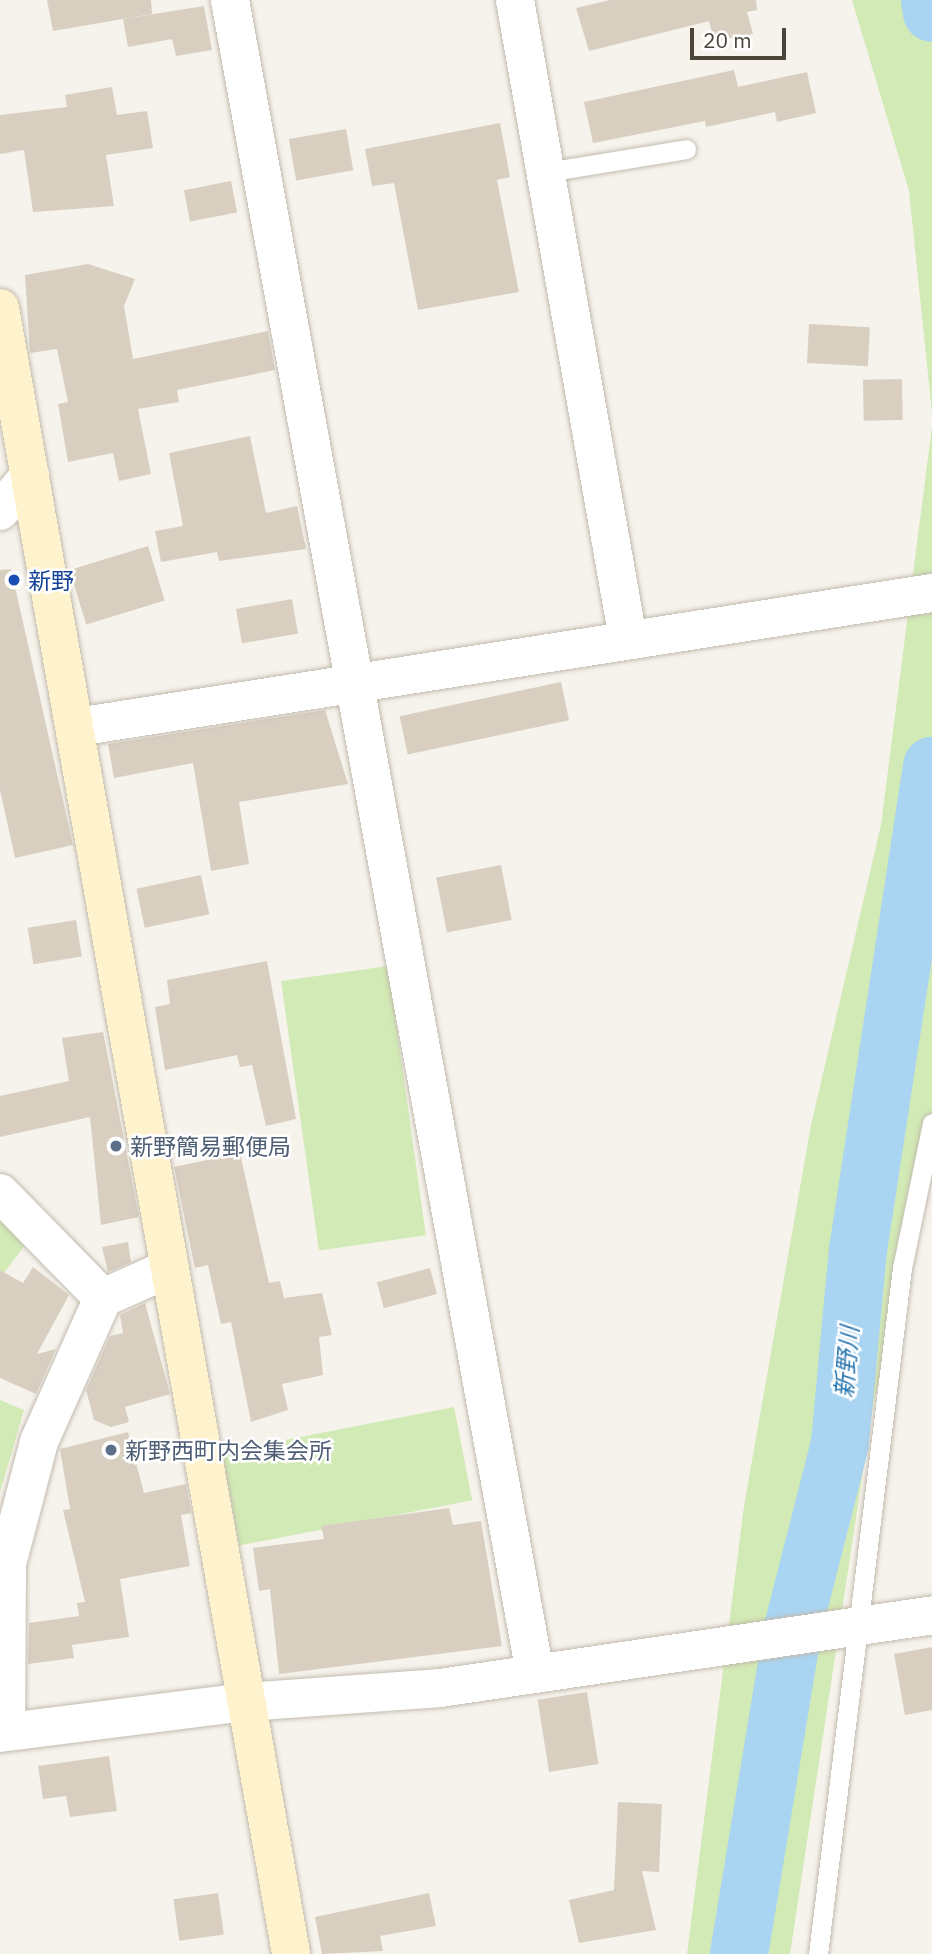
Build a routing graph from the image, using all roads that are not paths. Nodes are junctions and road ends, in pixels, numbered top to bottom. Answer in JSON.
{"nodes":[{"id":1,"x":230,"y":0,"type":"edge"},
{"id":2,"x":516,"y":0,"type":"edge"},
{"id":3,"x":686,"y":149,"type":"dead end"},
{"id":4,"x":546,"y":172,"type":"junction"},
{"id":5,"x":0,"y":308,"type":"edge"},
{"id":6,"x":30,"y":475,"type":"junction"},
{"id":7,"x":0,"y":511,"type":"edge"},
{"id":8,"x":923,"y":594,"type":"edge"},
{"id":9,"x":628,"y":639,"type":"junction"},
{"id":10,"x":354,"y":685,"type":"junction"},
{"id":11,"x":77,"y":727,"type":"junction"},
{"id":12,"x":932,"y":1123,"type":"edge"},
{"id":13,"x":0,"y":1193,"type":"edge"},
{"id":14,"x":170,"y":1268,"type":"junction"},
{"id":15,"x":103,"y":1298,"type":"junction"},
{"id":16,"x":932,"y":1615,"type":"edge"},
{"id":17,"x":850,"y":1630,"type":"junction"},
{"id":18,"x":535,"y":1673,"type":"junction"},
{"id":19,"x":246,"y":1702,"type":"junction"},
{"id":20,"x":3,"y":1733,"type":"edge"},
{"id":21,"x":291,"y":1954,"type":"edge"},
{"id":22,"x":818,"y":1954,"type":"edge"}],
"edges":[{"from":1,"to":10,"type":"street"},
{"from":2,"to":4,"type":"street"},
{"from":3,"to":4,"type":"lane"},
{"from":4,"to":9,"type":"street"},
{"from":5,"to":6,"type":"street"},
{"from":6,"to":7,"type":"street"},
{"from":6,"to":11,"type":"street"},
{"from":8,"to":9,"type":"street"},
{"from":9,"to":10,"type":"street"},
{"from":10,"to":11,"type":"street"},
{"from":10,"to":18,"type":"street"},
{"from":11,"to":14,"type":"street"},
{"from":12,"to":17,"type":"lane"},
{"from":13,"to":15,"type":"street"},
{"from":14,"to":15,"type":"street"},
{"from":14,"to":19,"type":"street"},
{"from":15,"to":20,"type":"street"},
{"from":16,"to":17,"type":"street"},
{"from":17,"to":18,"type":"street"},
{"from":17,"to":22,"type":"lane"},
{"from":18,"to":19,"type":"street"},
{"from":19,"to":20,"type":"street"},
{"from":19,"to":21,"type":"street"}]}
